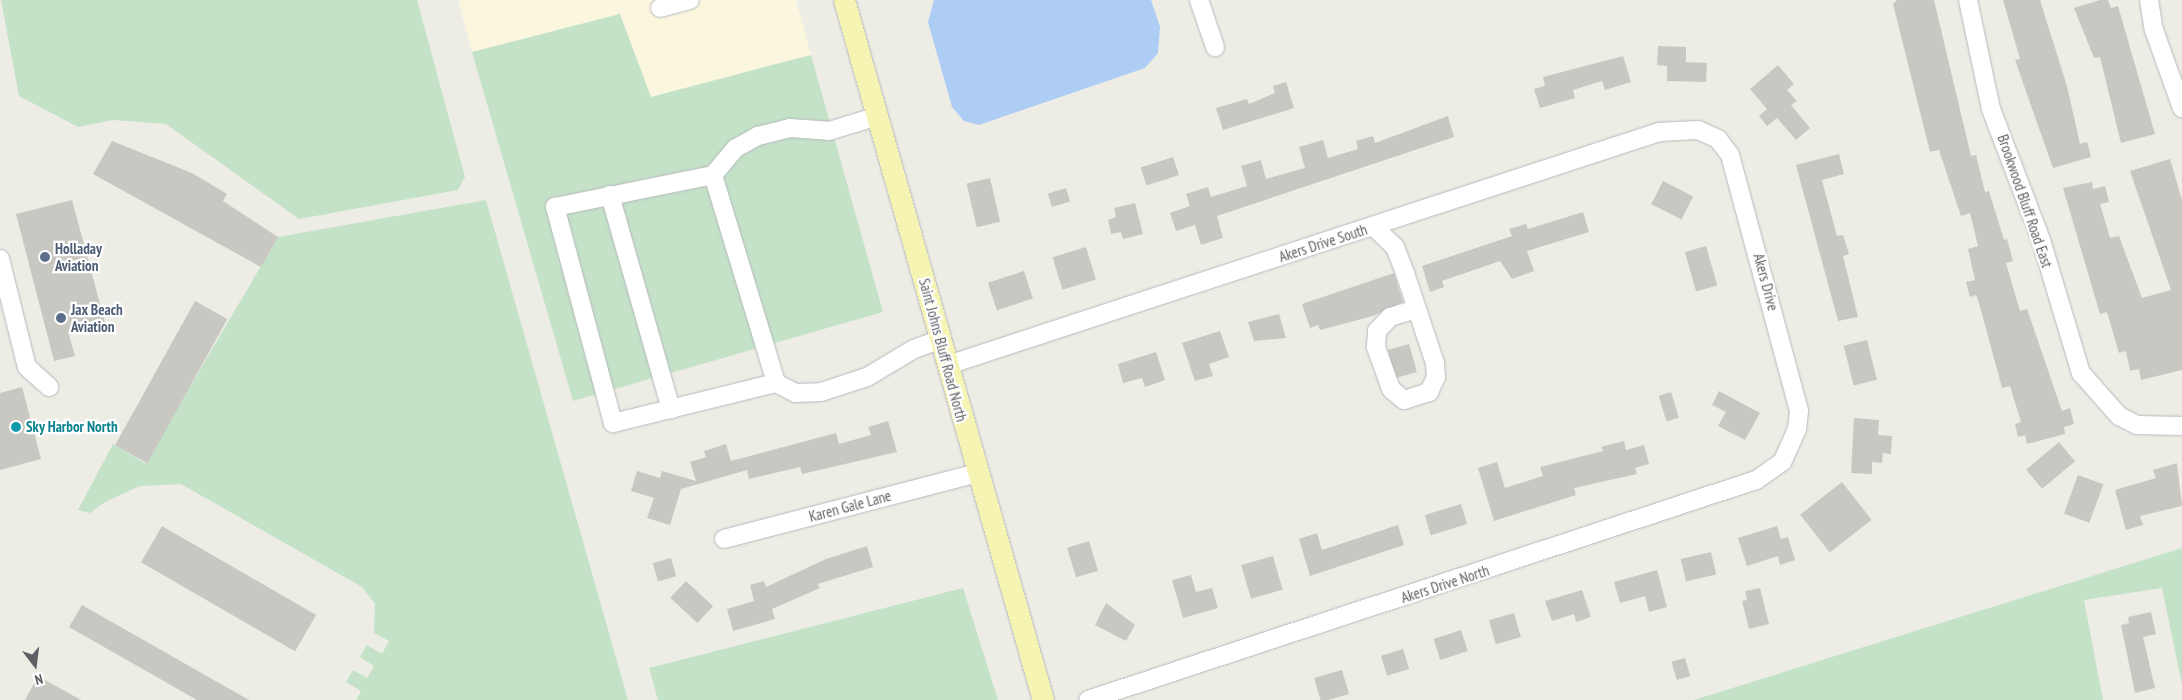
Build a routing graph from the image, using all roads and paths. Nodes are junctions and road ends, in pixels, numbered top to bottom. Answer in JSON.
{"nodes":[{"id":1,"x":690,"y":0,"type":"edge"},
{"id":2,"x":844,"y":0,"type":"edge"},
{"id":3,"x":1198,"y":0,"type":"edge"},
{"id":4,"x":1968,"y":0,"type":"edge"},
{"id":5,"x":2149,"y":0,"type":"edge"},
{"id":6,"x":660,"y":8,"type":"dead end"},
{"id":7,"x":1215,"y":47,"type":"dead end"},
{"id":8,"x":2182,"y":108,"type":"edge"},
{"id":9,"x":878,"y":116,"type":"junction"},
{"id":10,"x":1698,"y":130,"type":"joint"},
{"id":11,"x":713,"y":175,"type":"junction"},
{"id":12,"x":610,"y":196,"type":"junction"},
{"id":13,"x":1373,"y":226,"type":"junction"},
{"id":14,"x":0,"y":259,"type":"edge"},
{"id":15,"x":1417,"y":309,"type":"junction"},
{"id":16,"x":941,"y":339,"type":"junction"},
{"id":17,"x":948,"y":365,"type":"junction"},
{"id":18,"x":776,"y":383,"type":"junction"},
{"id":19,"x":48,"y":387,"type":"dead end"},
{"id":20,"x":671,"y":409,"type":"junction"},
{"id":21,"x":2182,"y":426,"type":"edge"},
{"id":22,"x":1790,"y":449,"type":"joint"},
{"id":23,"x":976,"y":473,"type":"junction"},
{"id":24,"x":724,"y":539,"type":"dead end"},
{"id":25,"x":1043,"y":700,"type":"edge"},
{"id":26,"x":1088,"y":700,"type":"edge"}],
"edges":[{"from":1,"to":6,"type":"street"},
{"from":2,"to":9,"type":"main road","name":"Saint Johns Bluff Road North"},
{"from":3,"to":7,"type":"street"},
{"from":4,"to":21,"type":"street","name":"Brookwood Bluff Road East"},
{"from":5,"to":8,"type":"street"},
{"from":9,"to":11,"type":"street"},
{"from":9,"to":16,"type":"main road","name":"Saint Johns Bluff Road North"},
{"from":10,"to":13,"type":"street","name":"Akers Drive South"},
{"from":10,"to":22,"type":"street","name":"Akers Drive"},
{"from":11,"to":12,"type":"street"},
{"from":11,"to":18,"type":"street"},
{"from":12,"to":20,"type":"street"},
{"from":12,"to":20,"type":"street"},
{"from":13,"to":15,"type":"street"},
{"from":13,"to":17,"type":"street","name":"Akers Drive South"},
{"from":14,"to":19,"type":"street"},
{"from":15,"to":15,"type":"street"},
{"from":16,"to":17,"type":"main road","name":"Saint Johns Bluff Road North"},
{"from":16,"to":18,"type":"street"},
{"from":17,"to":23,"type":"main road","name":"Saint Johns Bluff Road North"},
{"from":18,"to":20,"type":"street"},
{"from":22,"to":26,"type":"street","name":"Akers Drive North"},
{"from":23,"to":24,"type":"street","name":"Karen Gale Lane"},
{"from":23,"to":25,"type":"main road","name":"Saint Johns Bluff Road North"}]}
